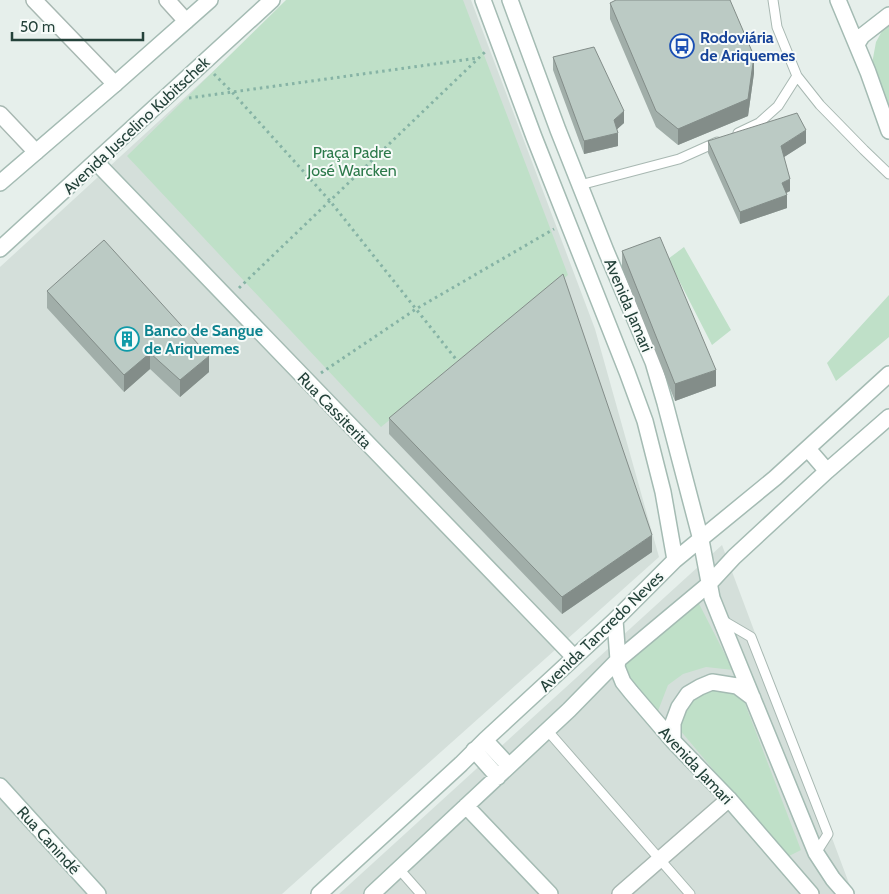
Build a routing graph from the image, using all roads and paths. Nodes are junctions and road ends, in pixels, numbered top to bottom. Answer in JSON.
{"nodes":[{"id":1,"x":34,"y":0,"type":"edge"},
{"id":2,"x":167,"y":0,"type":"edge"},
{"id":3,"x":210,"y":0,"type":"edge"},
{"id":4,"x":483,"y":0,"type":"edge"},
{"id":5,"x":510,"y":0,"type":"edge"},
{"id":6,"x":773,"y":0,"type":"edge"},
{"id":7,"x":838,"y":0,"type":"edge"},
{"id":8,"x":265,"y":2,"type":"edge"},
{"id":9,"x":889,"y":16,"type":"edge"},
{"id":10,"x":186,"y":21,"type":"junction"},
{"id":11,"x":498,"y":39,"type":"junction"},
{"id":12,"x":858,"y":44,"type":"junction"},
{"id":13,"x":478,"y":58,"type":"junction"},
{"id":14,"x":203,"y":63,"type":"junction"},
{"id":15,"x":797,"y":76,"type":"junction"},
{"id":16,"x":115,"y":84,"type":"junction"},
{"id":17,"x":232,"y":92,"type":"junction"},
{"id":18,"x":188,"y":98,"type":"dead end"},
{"id":19,"x":0,"y":114,"type":"edge"},
{"id":20,"x":889,"y":130,"type":"edge"},
{"id":21,"x":36,"y":152,"type":"junction"},
{"id":22,"x":96,"y":162,"type":"junction"},
{"id":23,"x":889,"y":174,"type":"edge"},
{"id":24,"x":0,"y":183,"type":"edge"},
{"id":25,"x":580,"y":185,"type":"junction"},
{"id":26,"x":330,"y":201,"type":"junction"},
{"id":27,"x":568,"y":221,"type":"junction"},
{"id":28,"x":0,"y":250,"type":"edge"},
{"id":29,"x":228,"y":299,"type":"junction"},
{"id":30,"x":416,"y":309,"type":"junction"},
{"id":31,"x":462,"y":368,"type":"edge"},
{"id":32,"x":655,"y":368,"type":"junction"},
{"id":33,"x":889,"y":374,"type":"edge"},
{"id":34,"x":630,"y":378,"type":"junction"},
{"id":35,"x":308,"y":381,"type":"junction"},
{"id":36,"x":889,"y":417,"type":"edge"},
{"id":37,"x":808,"y":449,"type":"junction"},
{"id":38,"x":826,"y":471,"type":"junction"},
{"id":39,"x":701,"y":540,"type":"junction"},
{"id":40,"x":675,"y":560,"type":"junction"},
{"id":41,"x":709,"y":584,"type":"junction"},
{"id":42,"x":720,"y":618,"type":"junction"},
{"id":43,"x":615,"y":620,"type":"junction"},
{"id":44,"x":574,"y":657,"type":"junction"},
{"id":45,"x":618,"y":660,"type":"junction"},
{"id":46,"x":753,"y":698,"type":"junction"},
{"id":47,"x":547,"y":730,"type":"junction"},
{"id":48,"x":672,"y":741,"type":"junction"},
{"id":49,"x":480,"y":745,"type":"junction"},
{"id":50,"x":503,"y":772,"type":"junction"},
{"id":51,"x":0,"y":786,"type":"edge"},
{"id":52,"x":729,"y":799,"type":"junction"},
{"id":53,"x":466,"y":806,"type":"junction"},
{"id":54,"x":816,"y":853,"type":"junction"},
{"id":55,"x":660,"y":859,"type":"junction"},
{"id":56,"x":399,"y":869,"type":"junction"},
{"id":57,"x":98,"y":894,"type":"edge"},
{"id":58,"x":319,"y":894,"type":"edge"},
{"id":59,"x":372,"y":894,"type":"edge"},
{"id":60,"x":421,"y":894,"type":"edge"},
{"id":61,"x":550,"y":894,"type":"edge"},
{"id":62,"x":620,"y":894,"type":"edge"},
{"id":63,"x":690,"y":894,"type":"edge"},
{"id":64,"x":811,"y":894,"type":"edge"},
{"id":65,"x":846,"y":894,"type":"edge"}],
"edges":[{"from":1,"to":16,"type":"main road"},
{"from":2,"to":10,"type":"main road"},
{"from":3,"to":10,"type":"main road"},
{"from":4,"to":11,"type":"main road","name":"Avenida Jamari"},
{"from":5,"to":25,"type":"main road","name":"Avenida Jamari"},
{"from":6,"to":15,"type":"lane"},
{"from":7,"to":12,"type":"main road"},
{"from":8,"to":14,"type":"main road","name":"Avenida Juscelino Kubitschek"},
{"from":9,"to":12,"type":"main road"},
{"from":10,"to":16,"type":"main road"},
{"from":11,"to":13,"type":"path"},
{"from":11,"to":27,"type":"main road","name":"Avenida Jamari"},
{"from":12,"to":20,"type":"main road"},
{"from":13,"to":17,"type":"path"},
{"from":13,"to":26,"type":"path"},
{"from":14,"to":17,"type":"path"},
{"from":14,"to":22,"type":"main road","name":"Avenida Juscelino Kubitschek"},
{"from":15,"to":23,"type":"lane"},
{"from":15,"to":25,"type":"lane"},
{"from":16,"to":21,"type":"main road"},
{"from":17,"to":18,"type":"path"},
{"from":17,"to":26,"type":"path"},
{"from":19,"to":21,"type":"main road"},
{"from":21,"to":24,"type":"main road"},
{"from":22,"to":28,"type":"main road","name":"Avenida Juscelino Kubitschek"},
{"from":22,"to":29,"type":"main road","name":"Rua Cassiterita"},
{"from":25,"to":32,"type":"main road","name":"Avenida Jamari"},
{"from":26,"to":29,"type":"path"},
{"from":26,"to":30,"type":"path"},
{"from":27,"to":30,"type":"path"},
{"from":27,"to":34,"type":"main road","name":"Avenida Jamari"},
{"from":29,"to":35,"type":"main road","name":"Rua Cassiterita"},
{"from":30,"to":31,"type":"path"},
{"from":30,"to":35,"type":"path"},
{"from":32,"to":34,"type":"main road"},
{"from":32,"to":39,"type":"main road","name":"Avenida Jamari"},
{"from":33,"to":37,"type":"main road","name":"Avenida Tancredo Neves"},
{"from":34,"to":40,"type":"main road","name":"Avenida Jamari"},
{"from":35,"to":44,"type":"main road","name":"Rua Cassiterita"},
{"from":36,"to":38,"type":"main road","name":"Avenida Tancredo Neves"},
{"from":37,"to":38,"type":"main road"},
{"from":37,"to":39,"type":"main road","name":"Avenida Tancredo Neves"},
{"from":38,"to":41,"type":"main road","name":"Avenida Tancredo Neves"},
{"from":39,"to":40,"type":"main road","name":"Avenida Tancredo Neves"},
{"from":39,"to":41,"type":"main road","name":"Avenida Jamari"},
{"from":40,"to":43,"type":"main road","name":"Avenida Tancredo Neves"},
{"from":41,"to":42,"type":"main road","name":"Avenida Jamari"},
{"from":41,"to":45,"type":"main road","name":"Avenida Tancredo Neves"},
{"from":42,"to":46,"type":"main road","name":"Avenida Jamari"},
{"from":42,"to":54,"type":"lane"},
{"from":43,"to":44,"type":"main road","name":"Avenida Tancredo Neves"},
{"from":43,"to":45,"type":"main road","name":"Avenida Jamari"},
{"from":44,"to":49,"type":"main road","name":"Avenida Tancredo Neves"},
{"from":45,"to":47,"type":"main road","name":"Avenida Tancredo Neves"},
{"from":45,"to":48,"type":"main road","name":"Avenida Jamari"},
{"from":46,"to":48,"type":"main road"},
{"from":46,"to":54,"type":"main road","name":"Avenida Jamari"},
{"from":47,"to":50,"type":"main road","name":"Avenida Tancredo Neves"},
{"from":47,"to":55,"type":"lane"},
{"from":48,"to":52,"type":"main road","name":"Avenida Jamari"},
{"from":49,"to":50,"type":"main road"},
{"from":49,"to":58,"type":"main road","name":"Avenida Tancredo Neves"},
{"from":50,"to":53,"type":"main road","name":"Avenida Tancredo Neves"},
{"from":51,"to":57,"type":"main road","name":"Rua Canindé"},
{"from":52,"to":55,"type":"main road"},
{"from":52,"to":64,"type":"main road","name":"Avenida Jamari"},
{"from":53,"to":56,"type":"main road","name":"Avenida Tancredo Neves"},
{"from":53,"to":61,"type":"main road"},
{"from":54,"to":65,"type":"main road","name":"Avenida Jamari"},
{"from":55,"to":62,"type":"main road"},
{"from":55,"to":63,"type":"lane"},
{"from":56,"to":59,"type":"main road","name":"Avenida Tancredo Neves"},
{"from":56,"to":60,"type":"lane"}]}
